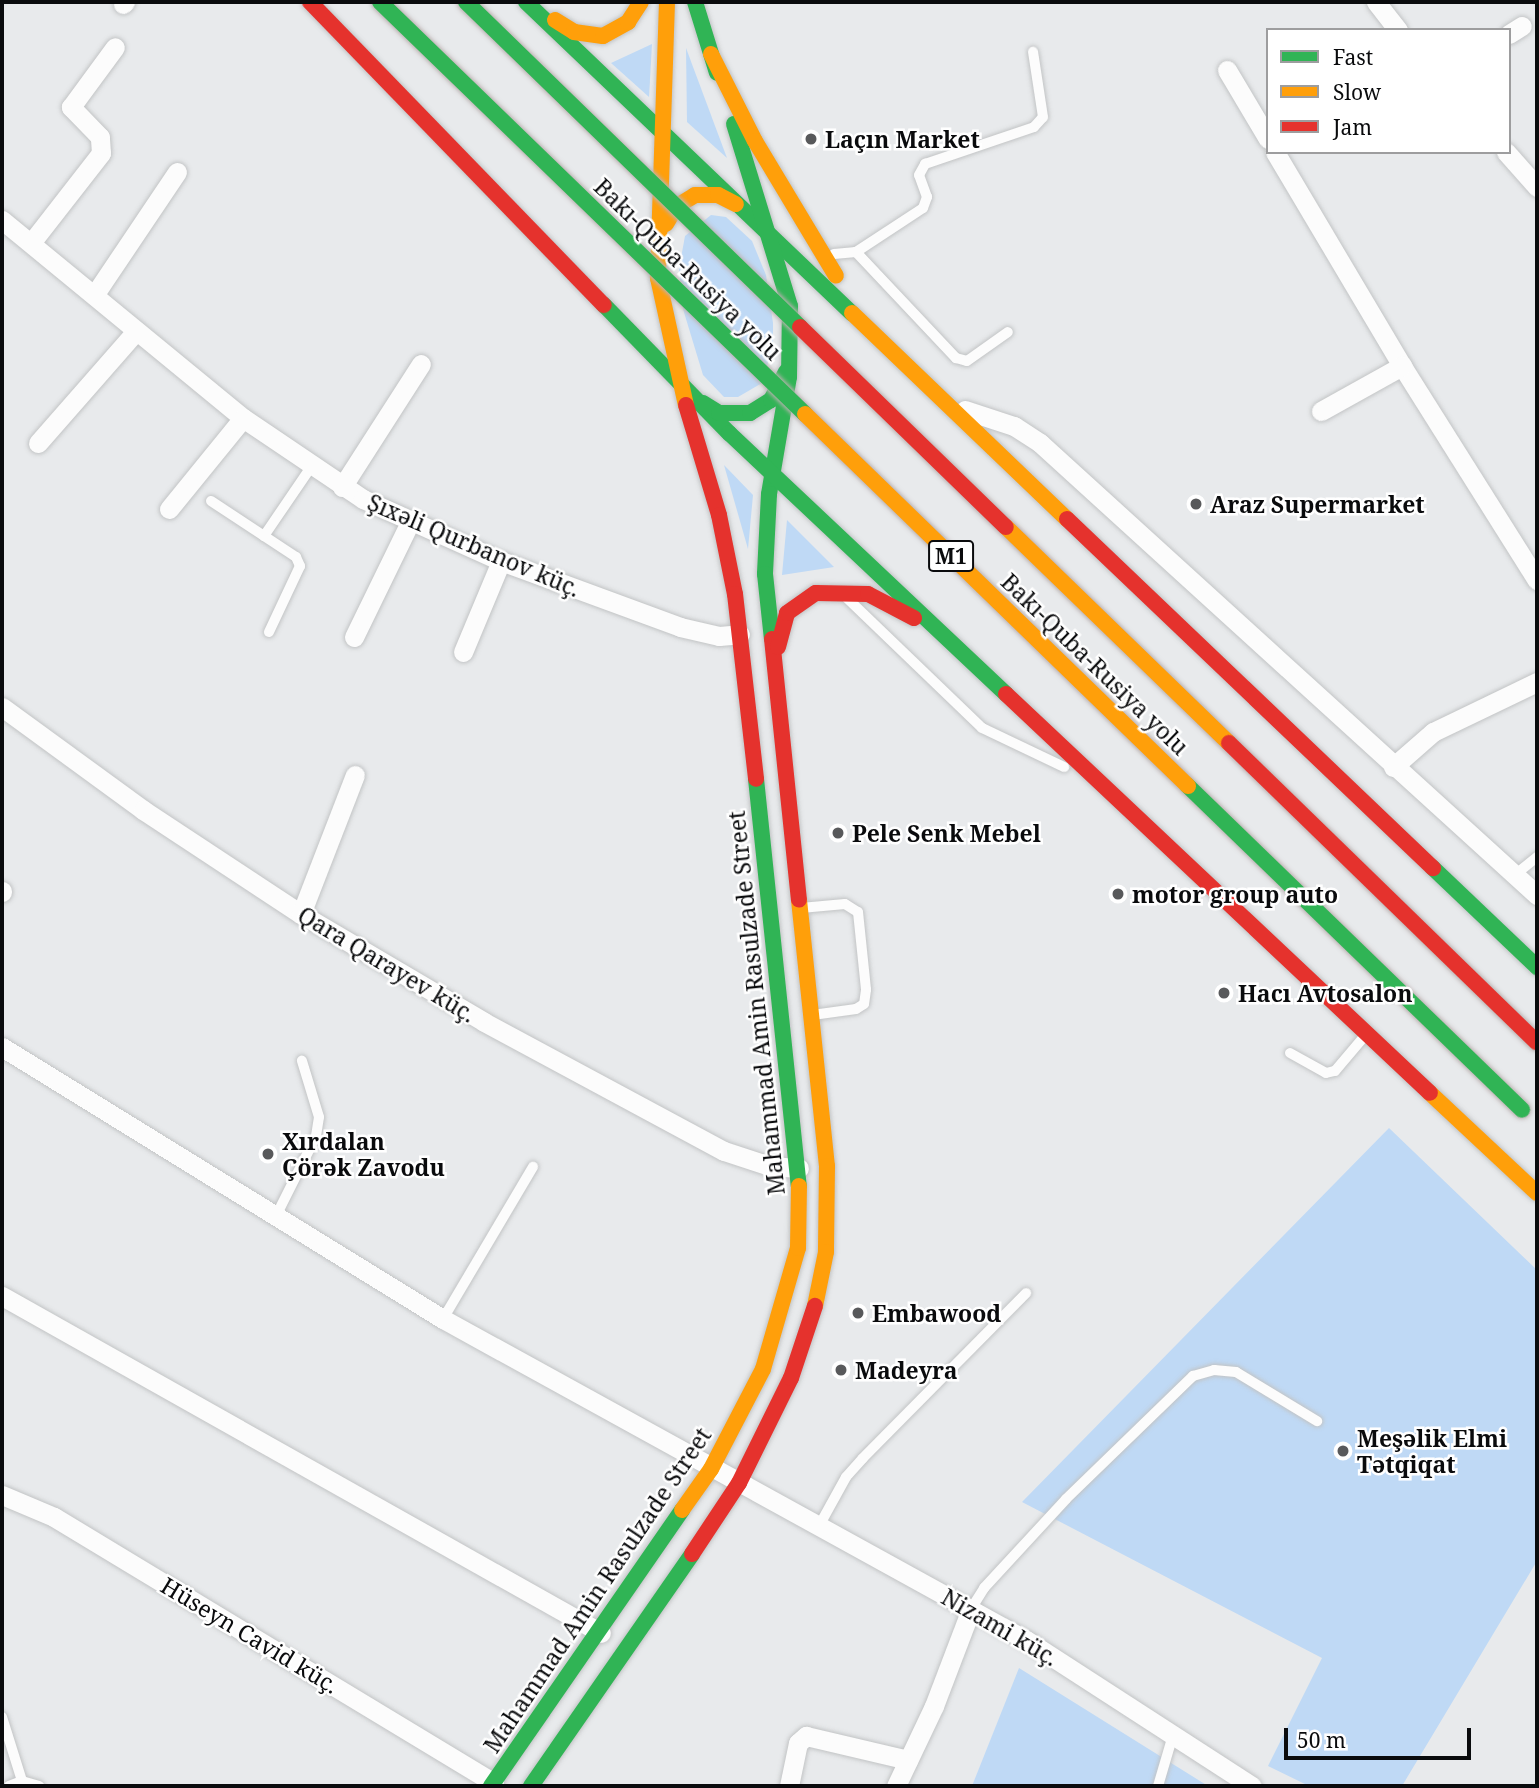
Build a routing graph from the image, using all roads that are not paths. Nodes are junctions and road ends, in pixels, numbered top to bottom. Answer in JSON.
{"nodes":[{"id":1,"x":310,"y":2,"type":"edge"},
{"id":2,"x":380,"y":2,"type":"edge"},
{"id":3,"x":466,"y":2,"type":"edge"},
{"id":4,"x":526,"y":2,"type":"edge"},
{"id":5,"x":641,"y":2,"type":"edge"},
{"id":6,"x":667,"y":2,"type":"edge"},
{"id":7,"x":695,"y":2,"type":"edge"},
{"id":8,"x":1376,"y":2,"type":"edge"},
{"id":9,"x":1396,"y":28,"type":"edge"},
{"id":10,"x":115,"y":47,"type":"dead end"},
{"id":11,"x":1033,"y":52,"type":"dead end"},
{"id":12,"x":711,"y":54,"type":"junction"},
{"id":13,"x":1227,"y":70,"type":"dead end"},
{"id":14,"x":664,"y":135,"type":"junction"},
{"id":15,"x":1266,"y":136,"type":"edge"},
{"id":16,"x":1276,"y":154,"type":"edge"},
{"id":17,"x":1508,"y":154,"type":"edge"},
{"id":18,"x":177,"y":172,"type":"dead end"},
{"id":19,"x":1537,"y":187,"type":"edge"},
{"id":20,"x":2,"y":220,"type":"edge"},
{"id":21,"x":768,"y":230,"type":"junction"},
{"id":22,"x":31,"y":243,"type":"junction"},
{"id":23,"x":856,"y":252,"type":"junction"},
{"id":24,"x":823,"y":255,"type":"junction"},
{"id":25,"x":658,"y":278,"type":"junction"},
{"id":26,"x":95,"y":295,"type":"junction"},
{"id":27,"x":136,"y":331,"type":"junction"},
{"id":28,"x":1008,"y":332,"type":"dead end"},
{"id":29,"x":882,"y":339,"type":"junction"},
{"id":30,"x":790,"y":352,"type":"junction"},
{"id":31,"x":421,"y":364,"type":"dead end"},
{"id":32,"x":1402,"y":366,"type":"junction"},
{"id":33,"x":680,"y":384,"type":"junction"},
{"id":34,"x":944,"y":403,"type":"junction"},
{"id":35,"x":1321,"y":411,"type":"dead end"},
{"id":36,"x":243,"y":418,"type":"junction"},
{"id":37,"x":38,"y":443,"type":"dead end"},
{"id":38,"x":311,"y":467,"type":"junction"},
{"id":39,"x":773,"y":471,"type":"junction"},
{"id":40,"x":342,"y":487,"type":"junction"},
{"id":41,"x":211,"y":501,"type":"dead end"},
{"id":42,"x":169,"y":509,"type":"dead end"},
{"id":43,"x":410,"y":522,"type":"junction"},
{"id":44,"x":264,"y":536,"type":"junction"},
{"id":45,"x":501,"y":561,"type":"junction"},
{"id":46,"x":1537,"y":580,"type":"edge"},
{"id":47,"x":839,"y":590,"type":"junction"},
{"id":48,"x":269,"y":632,"type":"dead end"},
{"id":49,"x":740,"y":634,"type":"junction"},
{"id":50,"x":354,"y":637,"type":"dead end"},
{"id":51,"x":957,"y":643,"type":"junction"},
{"id":52,"x":463,"y":652,"type":"dead end"},
{"id":53,"x":775,"y":678,"type":"junction"},
{"id":54,"x":1537,"y":682,"type":"edge"},
{"id":55,"x":2,"y":707,"type":"edge"},
{"id":56,"x":1393,"y":767,"type":"junction"},
{"id":57,"x":355,"y":775,"type":"dead end"},
{"id":58,"x":1105,"y":784,"type":"junction"},
{"id":59,"x":1537,"y":857,"type":"edge"},
{"id":60,"x":1516,"y":874,"type":"junction"},
{"id":61,"x":1537,"y":895,"type":"edge"},
{"id":62,"x":800,"y":909,"type":"junction"},
{"id":63,"x":301,"y":914,"type":"junction"},
{"id":64,"x":1537,"y":967,"type":"edge"},
{"id":65,"x":812,"y":1015,"type":"junction"},
{"id":66,"x":1367,"y":1034,"type":"junction"},
{"id":67,"x":1537,"y":1042,"type":"edge"},
{"id":68,"x":2,"y":1047,"type":"edge"},
{"id":69,"x":1290,"y":1053,"type":"dead end"},
{"id":70,"x":302,"y":1061,"type":"dead end"},
{"id":71,"x":1537,"y":1126,"type":"edge"},
{"id":72,"x":533,"y":1167,"type":"dead end"},
{"id":73,"x":799,"y":1168,"type":"junction"},
{"id":74,"x":1537,"y":1193,"type":"edge"},
{"id":75,"x":276,"y":1216,"type":"junction"},
{"id":76,"x":1026,"y":1293,"type":"dead end"},
{"id":77,"x":2,"y":1296,"type":"edge"},
{"id":78,"x":443,"y":1319,"type":"junction"},
{"id":79,"x":1317,"y":1421,"type":"dead end"},
{"id":80,"x":711,"y":1469,"type":"junction"},
{"id":81,"x":739,"y":1483,"type":"junction"},
{"id":82,"x":2,"y":1496,"type":"edge"},
{"id":83,"x":819,"y":1526,"type":"junction"},
{"id":84,"x":971,"y":1609,"type":"junction"},
{"id":85,"x":601,"y":1633,"type":"junction"},
{"id":86,"x":2,"y":1717,"type":"edge"},
{"id":87,"x":1173,"y":1735,"type":"junction"},
{"id":88,"x":908,"y":1760,"type":"junction"},
{"id":89,"x":22,"y":1781,"type":"junction"},
{"id":90,"x":493,"y":1784,"type":"edge"},
{"id":91,"x":9,"y":1786,"type":"edge"},
{"id":92,"x":39,"y":1786,"type":"edge"},
{"id":93,"x":531,"y":1786,"type":"edge"},
{"id":94,"x":789,"y":1786,"type":"edge"},
{"id":95,"x":896,"y":1786,"type":"edge"},
{"id":96,"x":1158,"y":1786,"type":"edge"},
{"id":97,"x":1252,"y":1786,"type":"edge"}],
"edges":[{"from":1,"to":33,"type":"main road"},
{"from":2,"to":71,"type":"main road","name":"Bakı-Quba-Rusiya yolu","number":"M1","bridge":true},
{"from":3,"to":67,"type":"main road","name":"Bakı-Quba-Rusiya yolu","number":"M1","bridge":true},
{"from":4,"to":5,"type":"main road"},
{"from":4,"to":14,"type":"main road"},
{"from":6,"to":14,"type":"main road"},
{"from":7,"to":12,"type":"main road"},
{"from":8,"to":9,"type":"street"},
{"from":10,"to":22,"type":"street"},
{"from":11,"to":23,"type":"lane"},
{"from":12,"to":21,"type":"main road"},
{"from":12,"to":24,"type":"main road"},
{"from":13,"to":15,"type":"street"},
{"from":14,"to":21,"type":"main road"},
{"from":14,"to":25,"type":"main road"},
{"from":16,"to":32,"type":"street"},
{"from":17,"to":19,"type":"street"},
{"from":18,"to":26,"type":"street"},
{"from":20,"to":22,"type":"street","name":"Şıxəli Qurbanov küç."},
{"from":21,"to":25,"type":"main road"},
{"from":21,"to":29,"type":"main road"},
{"from":21,"to":30,"type":"main road"},
{"from":22,"to":26,"type":"street","name":"Şıxəli Qurbanov küç."},
{"from":23,"to":24,"type":"lane"},
{"from":23,"to":28,"type":"lane"},
{"from":24,"to":29,"type":"main road"},
{"from":25,"to":33,"type":"main road"},
{"from":26,"to":27,"type":"street","name":"Şıxəli Qurbanov küç."},
{"from":27,"to":36,"type":"street","name":"Şıxəli Qurbanov küç."},
{"from":27,"to":37,"type":"street"},
{"from":29,"to":34,"type":"main road"},
{"from":30,"to":33,"type":"main road"},
{"from":30,"to":39,"type":"main road"},
{"from":31,"to":40,"type":"street"},
{"from":32,"to":35,"type":"street"},
{"from":32,"to":46,"type":"street"},
{"from":33,"to":39,"type":"main road"},
{"from":33,"to":49,"type":"main road","name":"Mahammad Amin Rasulzade Street"},
{"from":34,"to":56,"type":"street"},
{"from":34,"to":64,"type":"main road"},
{"from":36,"to":38,"type":"street","name":"Şıxəli Qurbanov küç."},
{"from":36,"to":42,"type":"street"},
{"from":38,"to":40,"type":"street","name":"Şıxəli Qurbanov küç."},
{"from":38,"to":44,"type":"lane"},
{"from":39,"to":51,"type":"main road"},
{"from":39,"to":53,"type":"main road"},
{"from":40,"to":43,"type":"street","name":"Şıxəli Qurbanov küç."},
{"from":41,"to":44,"type":"lane"},
{"from":43,"to":45,"type":"street","name":"Şıxəli Qurbanov küç."},
{"from":43,"to":50,"type":"street"},
{"from":44,"to":48,"type":"lane"},
{"from":45,"to":49,"type":"street","name":"Şıxəli Qurbanov küç."},
{"from":45,"to":52,"type":"street"},
{"from":47,"to":51,"type":"main road"},
{"from":47,"to":53,"type":"main road"},
{"from":47,"to":58,"type":"lane"},
{"from":49,"to":73,"type":"main road","name":"Mahammad Amin Rasulzade Street"},
{"from":51,"to":58,"type":"main road"},
{"from":53,"to":62,"type":"main road"},
{"from":54,"to":56,"type":"street"},
{"from":55,"to":63,"type":"street","name":"Qara Qarayev küç."},
{"from":56,"to":60,"type":"street"},
{"from":57,"to":63,"type":"street"},
{"from":58,"to":66,"type":"main road"},
{"from":59,"to":60,"type":"lane"},
{"from":60,"to":61,"type":"street"},
{"from":62,"to":65,"type":"main road"},
{"from":62,"to":65,"type":"lane"},
{"from":63,"to":73,"type":"street","name":"Qara Qarayev küç."},
{"from":65,"to":81,"type":"main road"},
{"from":66,"to":69,"type":"lane"},
{"from":66,"to":74,"type":"main road"},
{"from":68,"to":75,"type":"street","name":"Nizami küç."},
{"from":70,"to":75,"type":"lane"},
{"from":72,"to":78,"type":"lane"},
{"from":73,"to":80,"type":"main road","name":"Mahammad Amin Rasulzade Street"},
{"from":75,"to":78,"type":"street","name":"Nizami küç."},
{"from":76,"to":83,"type":"lane"},
{"from":77,"to":85,"type":"street"},
{"from":78,"to":80,"type":"street","name":"Nizami küç."},
{"from":79,"to":84,"type":"lane"},
{"from":80,"to":81,"type":"street","name":"Nizami küç."},
{"from":80,"to":85,"type":"main road","name":"Mahammad Amin Rasulzade Street"},
{"from":81,"to":83,"type":"street","name":"Nizami küç."},
{"from":81,"to":93,"type":"main road"},
{"from":82,"to":90,"type":"street","name":"Hüseyn Cavid küç."},
{"from":83,"to":84,"type":"street","name":"Nizami küç."},
{"from":84,"to":87,"type":"street","name":"Nizami küç."},
{"from":84,"to":88,"type":"street"},
{"from":85,"to":90,"type":"main road","name":"Mahammad Amin Rasulzade Street"},
{"from":86,"to":89,"type":"lane"},
{"from":87,"to":96,"type":"lane"},
{"from":87,"to":97,"type":"street","name":"Nizami küç."},
{"from":88,"to":94,"type":"street"},
{"from":88,"to":95,"type":"street"},
{"from":89,"to":91,"type":"lane"},
{"from":89,"to":92,"type":"lane"}]}
